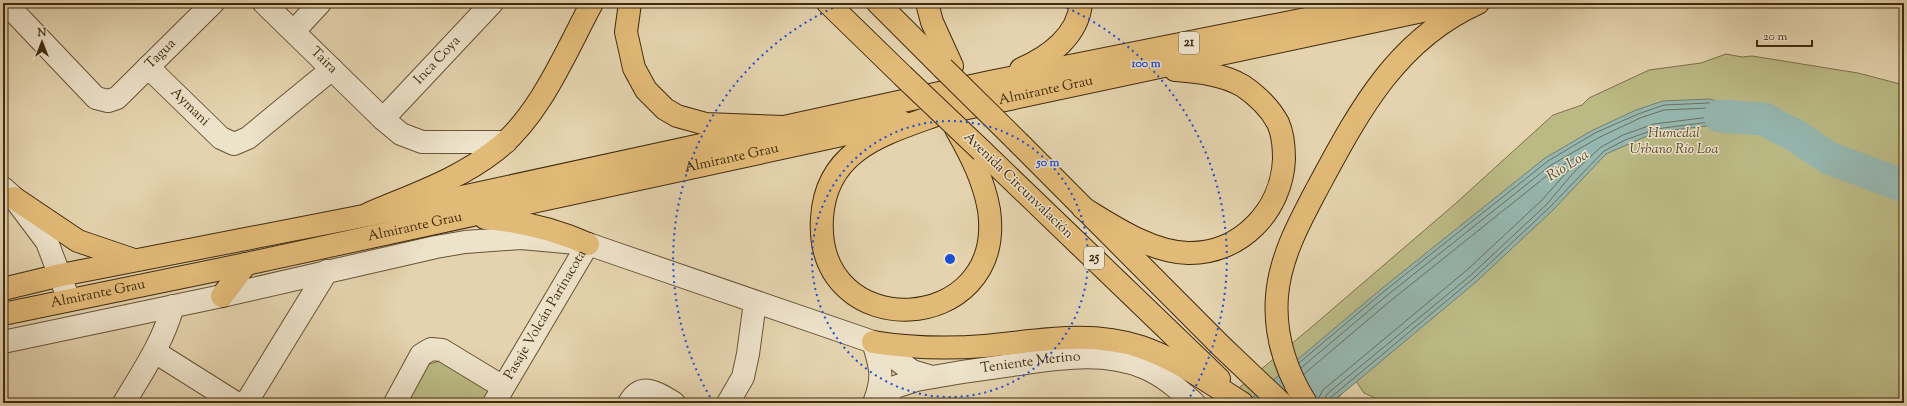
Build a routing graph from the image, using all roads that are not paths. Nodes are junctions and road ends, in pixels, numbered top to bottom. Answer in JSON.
{"nodes":[{"id":1,"x":213,"y":3,"type":"edge"},
{"id":2,"x":264,"y":3,"type":"edge"},
{"id":3,"x":320,"y":3,"type":"edge"},
{"id":4,"x":492,"y":3,"type":"edge"},
{"id":5,"x":592,"y":3,"type":"edge"},
{"id":6,"x":630,"y":3,"type":"edge"},
{"id":7,"x":878,"y":3,"type":"edge"},
{"id":8,"x":928,"y":3,"type":"edge"},
{"id":9,"x":1081,"y":3,"type":"edge"},
{"id":10,"x":1388,"y":3,"type":"edge"},
{"id":11,"x":1460,"y":3,"type":"edge"},
{"id":12,"x":1478,"y":3,"type":"edge"},
{"id":13,"x":828,"y":4,"type":"edge"},
{"id":14,"x":15,"y":14,"type":"edge"},
{"id":15,"x":294,"y":31,"type":"junction"},
{"id":16,"x":148,"y":67,"type":"junction"},
{"id":17,"x":948,"y":67,"type":"junction"},
{"id":18,"x":332,"y":69,"type":"junction"},
{"id":19,"x":1152,"y":69,"type":"junction"},
{"id":20,"x":990,"y":82,"type":"junction"},
{"id":21,"x":383,"y":119,"type":"junction"},
{"id":22,"x":946,"y":119,"type":"junction"},
{"id":23,"x":784,"y":127,"type":"junction"},
{"id":24,"x":506,"y":142,"type":"junction"},
{"id":25,"x":976,"y":153,"type":"junction"},
{"id":26,"x":8,"y":193,"type":"edge"},
{"id":27,"x":1083,"y":208,"type":"junction"},
{"id":28,"x":368,"y":214,"type":"junction"},
{"id":29,"x":456,"y":218,"type":"junction"},
{"id":30,"x":588,"y":244,"type":"junction"},
{"id":31,"x":135,"y":261,"type":"junction"},
{"id":32,"x":246,"y":264,"type":"junction"},
{"id":33,"x":327,"y":271,"type":"junction"},
{"id":34,"x":61,"y":275,"type":"junction"},
{"id":35,"x":3,"y":289,"type":"edge"},
{"id":36,"x":222,"y":296,"type":"junction"},
{"id":37,"x":69,"y":300,"type":"junction"},
{"id":38,"x":755,"y":302,"type":"junction"},
{"id":39,"x":173,"y":306,"type":"junction"},
{"id":40,"x":3,"y":314,"type":"edge"},
{"id":41,"x":872,"y":342,"type":"junction"},
{"id":42,"x":5,"y":345,"type":"edge"},
{"id":43,"x":155,"y":352,"type":"junction"},
{"id":44,"x":1196,"y":367,"type":"junction"},
{"id":45,"x":932,"y":377,"type":"junction"},
{"id":46,"x":498,"y":395,"type":"edge"},
{"id":47,"x":1188,"y":398,"type":"edge"},
{"id":48,"x":124,"y":403,"type":"edge"},
{"id":49,"x":236,"y":403,"type":"edge"},
{"id":50,"x":246,"y":403,"type":"edge"},
{"id":51,"x":395,"y":403,"type":"edge"},
{"id":52,"x":629,"y":403,"type":"edge"},
{"id":53,"x":674,"y":403,"type":"edge"},
{"id":54,"x":728,"y":403,"type":"edge"},
{"id":55,"x":874,"y":403,"type":"edge"},
{"id":56,"x":877,"y":403,"type":"edge"},
{"id":57,"x":1242,"y":403,"type":"edge"},
{"id":58,"x":1280,"y":403,"type":"edge"},
{"id":59,"x":1306,"y":403,"type":"edge"}],
"edges":[{"from":1,"to":16,"type":"street","name":"Tagua"},
{"from":2,"to":15,"type":"street","name":"Taira"},
{"from":3,"to":15,"type":"street"},
{"from":4,"to":21,"type":"street","name":"Inca Coya"},
{"from":5,"to":24,"type":"main road"},
{"from":6,"to":23,"type":"main road"},
{"from":7,"to":17,"type":"main road","number":"25"},
{"from":8,"to":17,"type":"main road"},
{"from":9,"to":20,"type":"main road"},
{"from":10,"to":20,"type":"main road","name":"Almirante Grau","number":"21"},
{"from":11,"to":19,"type":"main road","name":"Almirante Grau","number":"21"},
{"from":12,"to":59,"type":"main road"},
{"from":13,"to":22,"type":"main road","name":"Avenida Circunvalación","number":"25","bridge":true},
{"from":14,"to":16,"type":"street","name":"Tagua"},
{"from":15,"to":18,"type":"street","name":"Taira"},
{"from":16,"to":18,"type":"street","name":"Aymani"},
{"from":17,"to":27,"type":"main road","number":"25","bridge":true},
{"from":18,"to":21,"type":"street","name":"Taira"},
{"from":19,"to":22,"type":"main road","name":"Almirante Grau","number":"21"},
{"from":19,"to":27,"type":"main road"},
{"from":20,"to":23,"type":"main road","name":"Almirante Grau","number":"21"},
{"from":21,"to":24,"type":"street","name":"Taira"},
{"from":22,"to":25,"type":"main road","name":"Avenida Circunvalación","number":"25","bridge":true},
{"from":22,"to":25,"type":"main road"},
{"from":22,"to":29,"type":"main road","name":"Almirante Grau"},
{"from":23,"to":28,"type":"main road","name":"Almirante Grau"},
{"from":24,"to":28,"type":"main road"},
{"from":25,"to":44,"type":"main road","name":"Avenida Circunvalación","number":"25"},
{"from":26,"to":31,"type":"main road"},
{"from":26,"to":34,"type":"street"},
{"from":27,"to":58,"type":"main road","number":"25"},
{"from":28,"to":31,"type":"main road","name":"Almirante Grau"},
{"from":29,"to":30,"type":"main road"},
{"from":29,"to":32,"type":"main road","name":"Almirante Grau"},
{"from":30,"to":33,"type":"street","name":"Almirante Grau"},
{"from":30,"to":38,"type":"street","name":"Almirante Grau"},
{"from":30,"to":46,"type":"street","name":"Pasaje Volcán Parinacota"},
{"from":31,"to":34,"type":"main road","name":"Almirante Grau"},
{"from":32,"to":36,"type":"main road"},
{"from":32,"to":37,"type":"main road","name":"Almirante Grau"},
{"from":33,"to":36,"type":"street","name":"Almirante Grau"},
{"from":33,"to":50,"type":"street"},
{"from":34,"to":35,"type":"main road","name":"Almirante Grau"},
{"from":34,"to":37,"type":"street"},
{"from":36,"to":39,"type":"street","name":"Almirante Grau"},
{"from":37,"to":40,"type":"main road","name":"Almirante Grau"},
{"from":38,"to":41,"type":"street","name":"Almirante Grau"},
{"from":38,"to":54,"type":"street"},
{"from":39,"to":42,"type":"street","name":"Almirante Grau"},
{"from":39,"to":43,"type":"street"},
{"from":41,"to":44,"type":"main road"},
{"from":41,"to":45,"type":"street","name":"Almirante Grau"},
{"from":41,"to":55,"type":"street"},
{"from":43,"to":48,"type":"street"},
{"from":43,"to":49,"type":"street"},
{"from":44,"to":57,"type":"main road","name":"Avenida Circunvalación","number":"25"},
{"from":45,"to":47,"type":"street","name":"Teniente Merino"},
{"from":45,"to":56,"type":"street","name":"Teniente Merino"},
{"from":46,"to":51,"type":"street","name":"Pasaje Volcán Parinacota"},
{"from":52,"to":53,"type":"street"}]}
